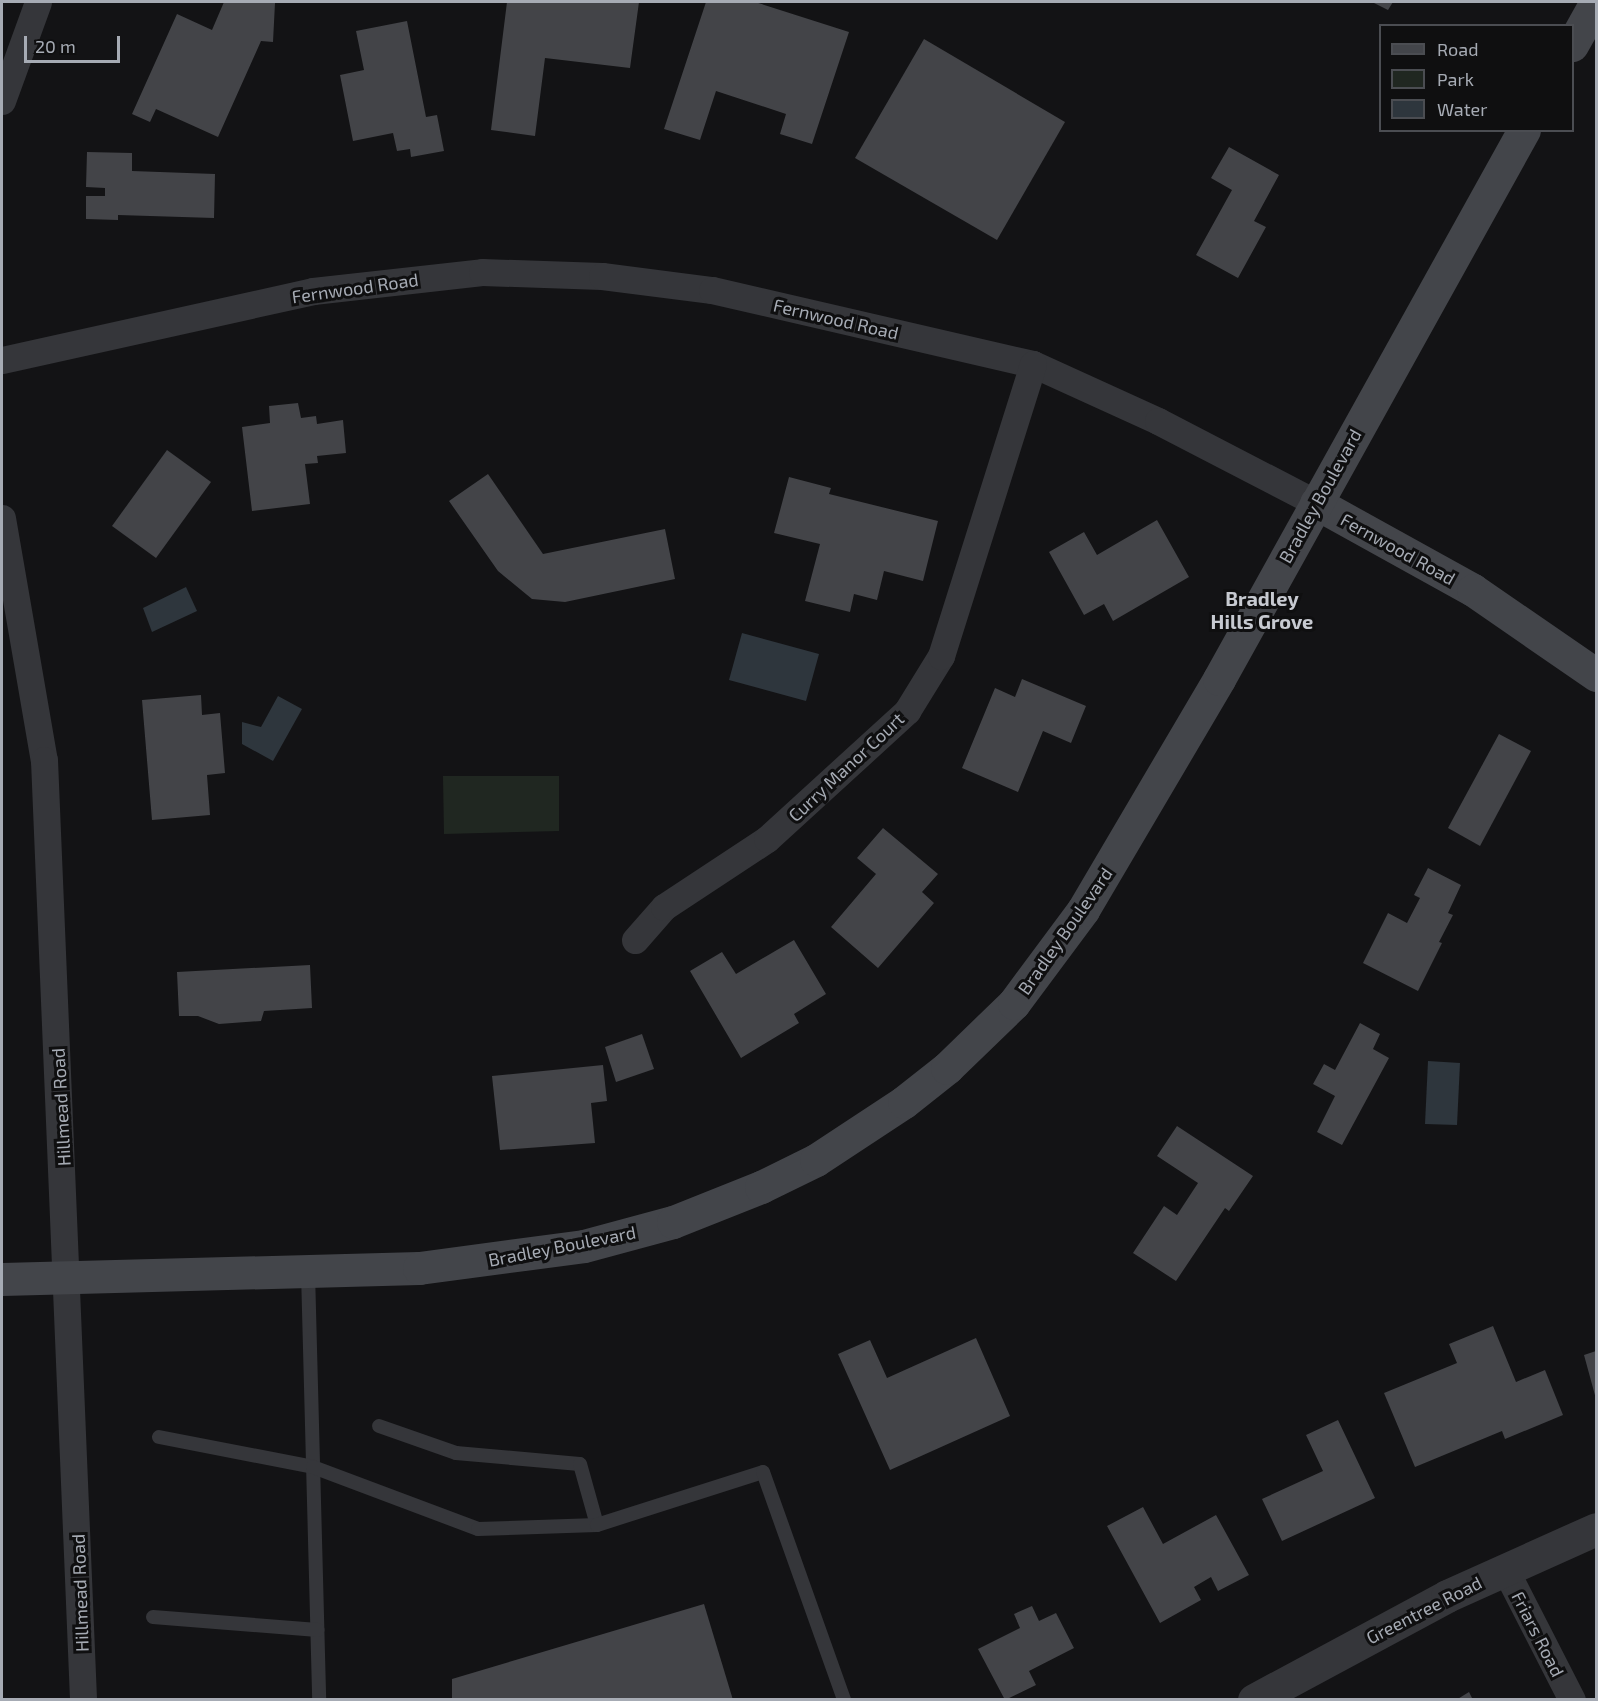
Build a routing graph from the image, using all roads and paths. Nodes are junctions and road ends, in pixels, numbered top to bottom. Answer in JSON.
{"nodes":[{"id":1,"x":38,"y":2,"type":"edge"},
{"id":2,"x":1596,"y":2,"type":"edge"},
{"id":3,"x":1574,"y":41,"type":"edge"},
{"id":4,"x":2,"y":101,"type":"edge"},
{"id":5,"x":1523,"y":132,"type":"edge"},
{"id":6,"x":2,"y":360,"type":"edge"},
{"id":7,"x":1034,"y":364,"type":"junction"},
{"id":8,"x":1316,"y":503,"type":"junction"},
{"id":9,"x":2,"y":518,"type":"edge"},
{"id":10,"x":1596,"y":675,"type":"edge"},
{"id":11,"x":635,"y":940,"type":"dead end"},
{"id":12,"x":308,"y":1272,"type":"junction"},
{"id":13,"x":69,"y":1278,"type":"junction"},
{"id":14,"x":2,"y":1279,"type":"edge"},
{"id":15,"x":380,"y":1426,"type":"dead end"},
{"id":16,"x":159,"y":1437,"type":"dead end"},
{"id":17,"x":313,"y":1467,"type":"junction"},
{"id":18,"x":597,"y":1525,"type":"junction"},
{"id":19,"x":1596,"y":1529,"type":"edge"},
{"id":20,"x":1505,"y":1569,"type":"junction"},
{"id":21,"x":153,"y":1617,"type":"dead end"},
{"id":22,"x":317,"y":1630,"type":"junction"},
{"id":23,"x":83,"y":1700,"type":"edge"},
{"id":24,"x":319,"y":1700,"type":"edge"},
{"id":25,"x":844,"y":1700,"type":"edge"},
{"id":26,"x":1254,"y":1700,"type":"edge"},
{"id":27,"x":1572,"y":1700,"type":"edge"}],
"edges":[{"from":1,"to":4,"type":"street"},
{"from":2,"to":3,"type":"main road"},
{"from":5,"to":8,"type":"main road","name":"Bradley Boulevard"},
{"from":6,"to":7,"type":"street","name":"Fernwood Road"},
{"from":7,"to":8,"type":"street","name":"Fernwood Road"},
{"from":7,"to":11,"type":"street","name":"Curry Manor Court"},
{"from":8,"to":10,"type":"main road","name":"Fernwood Road"},
{"from":8,"to":12,"type":"main road","name":"Bradley Boulevard"},
{"from":9,"to":13,"type":"street","name":"Hillmead Road"},
{"from":12,"to":13,"type":"main road","name":"Bradley Boulevard"},
{"from":12,"to":17,"type":"lane"},
{"from":13,"to":14,"type":"main road","name":"Bradley Boulevard"},
{"from":13,"to":23,"type":"street","name":"Hillmead Road"},
{"from":15,"to":18,"type":"lane"},
{"from":16,"to":17,"type":"lane"},
{"from":17,"to":18,"type":"lane"},
{"from":17,"to":22,"type":"lane"},
{"from":18,"to":25,"type":"lane"},
{"from":19,"to":20,"type":"street","name":"Greentree Road"},
{"from":20,"to":26,"type":"street","name":"Greentree Road"},
{"from":20,"to":27,"type":"street","name":"Friars Road"},
{"from":21,"to":22,"type":"lane"},
{"from":22,"to":24,"type":"lane"}]}
